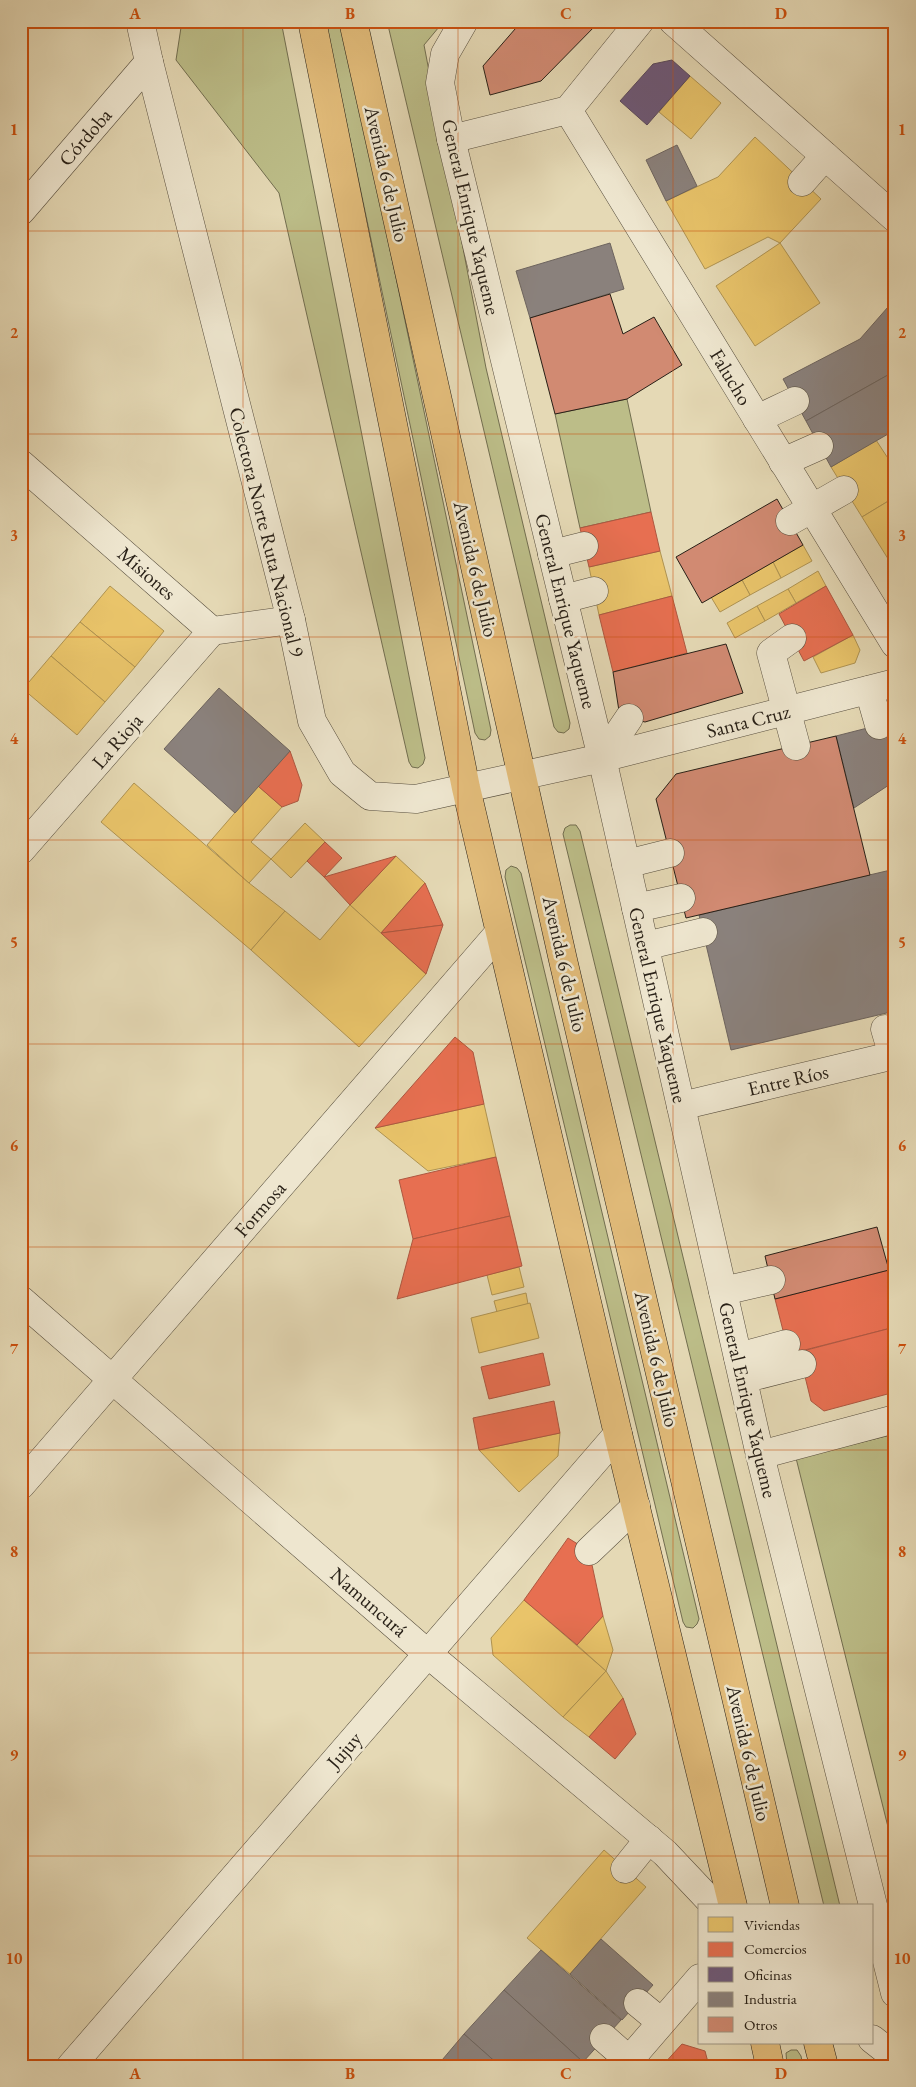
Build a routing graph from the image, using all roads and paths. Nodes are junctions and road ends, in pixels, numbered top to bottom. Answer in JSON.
{"nodes":[{"id":1,"x":140,"y":21,"type":"edge"},
{"id":2,"x":312,"y":21,"type":"edge"},
{"id":3,"x":353,"y":21,"type":"edge"},
{"id":4,"x":464,"y":21,"type":"edge"},
{"id":5,"x":640,"y":21,"type":"edge"},
{"id":6,"x":672,"y":21,"type":"edge"},
{"id":7,"x":149,"y":62,"type":"junction"},
{"id":8,"x":568,"y":110,"type":"junction"},
{"id":9,"x":452,"y":140,"type":"junction"},
{"id":10,"x":825,"y":156,"type":"junction"},
{"id":11,"x":802,"y":182,"type":"dead end"},
{"id":12,"x":21,"y":211,"type":"edge"},
{"id":13,"x":895,"y":218,"type":"edge"},
{"id":14,"x":794,"y":401,"type":"dead end"},
{"id":15,"x":757,"y":419,"type":"junction"},
{"id":16,"x":819,"y":446,"type":"dead end"},
{"id":17,"x":783,"y":462,"type":"junction"},
{"id":18,"x":21,"y":464,"type":"edge"},
{"id":19,"x":844,"y":490,"type":"dead end"},
{"id":20,"x":801,"y":515,"type":"junction"},
{"id":21,"x":584,"y":546,"type":"dead end"},
{"id":22,"x":552,"y":554,"type":"junction"},
{"id":23,"x":594,"y":591,"type":"dead end"},
{"id":24,"x":563,"y":598,"type":"junction"},
{"id":25,"x":290,"y":620,"type":"junction"},
{"id":26,"x":212,"y":631,"type":"junction"},
{"id":27,"x":792,"y":638,"type":"dead end"},
{"id":28,"x":895,"y":644,"type":"edge"},
{"id":29,"x":895,"y":683,"type":"edge"},
{"id":30,"x":869,"y":690,"type":"junction"},
{"id":31,"x":787,"y":711,"type":"junction"},
{"id":32,"x":629,"y":718,"type":"dead end"},
{"id":33,"x":879,"y":725,"type":"dead end"},
{"id":34,"x":796,"y":746,"type":"dead end"},
{"id":35,"x":602,"y":758,"type":"junction"},
{"id":36,"x":523,"y":775,"type":"junction"},
{"id":37,"x":466,"y":788,"type":"junction"},
{"id":38,"x":21,"y":850,"type":"edge"},
{"id":39,"x":670,"y":853,"type":"dead end"},
{"id":40,"x":626,"y":864,"type":"junction"},
{"id":41,"x":681,"y":898,"type":"dead end"},
{"id":42,"x":636,"y":908,"type":"junction"},
{"id":43,"x":703,"y":932,"type":"dead end"},
{"id":44,"x":499,"y":933,"type":"junction"},
{"id":45,"x":644,"y":946,"type":"junction"},
{"id":46,"x":885,"y":1029,"type":"dead end"},
{"id":47,"x":894,"y":1056,"type":"edge"},
{"id":48,"x":681,"y":1106,"type":"junction"},
{"id":49,"x":771,"y":1280,"type":"dead end"},
{"id":50,"x":723,"y":1291,"type":"junction"},
{"id":51,"x":21,"y":1300,"type":"edge"},
{"id":52,"x":794,"y":1354,"type":"dead end"},
{"id":53,"x":740,"y":1368,"type":"junction"},
{"id":54,"x":112,"y":1380,"type":"junction"},
{"id":55,"x":895,"y":1418,"type":"edge"},
{"id":56,"x":618,"y":1434,"type":"junction"},
{"id":57,"x":760,"y":1455,"type":"junction"},
{"id":58,"x":21,"y":1485,"type":"edge"},
{"id":59,"x":636,"y":1506,"type":"junction"},
{"id":60,"x":589,"y":1551,"type":"dead end"},
{"id":61,"x":428,"y":1654,"type":"junction"},
{"id":62,"x":649,"y":1839,"type":"junction"},
{"id":63,"x":625,"y":1869,"type":"dead end"},
{"id":64,"x":713,"y":1904,"type":"edge"},
{"id":65,"x":733,"y":1904,"type":"edge"},
{"id":66,"x":785,"y":1904,"type":"edge"},
{"id":67,"x":873,"y":1904,"type":"edge"},
{"id":68,"x":874,"y":1909,"type":"edge"},
{"id":69,"x":698,"y":1980,"type":"edge"},
{"id":70,"x":895,"y":1993,"type":"edge"},
{"id":71,"x":638,"y":2003,"type":"dead end"},
{"id":72,"x":661,"y":2022,"type":"junction"},
{"id":73,"x":604,"y":2038,"type":"dead end"},
{"id":74,"x":874,"y":2041,"type":"edge"},
{"id":75,"x":765,"y":2044,"type":"edge"},
{"id":76,"x":818,"y":2044,"type":"edge"},
{"id":77,"x":895,"y":2057,"type":"edge"},
{"id":78,"x":626,"y":2063,"type":"edge"},
{"id":79,"x":71,"y":2066,"type":"edge"},
{"id":80,"x":770,"y":2066,"type":"edge"},
{"id":81,"x":824,"y":2066,"type":"edge"}],
"edges":[{"from":1,"to":7,"type":"street","name":"Colectora Norte Ruta Nacional 9"},
{"from":2,"to":37,"type":"main road","name":"Avenida 6 de Julio"},
{"from":3,"to":36,"type":"main road","name":"Avenida 6 de Julio"},
{"from":4,"to":9,"type":"street","name":"General Enrique Yaqueme"},
{"from":5,"to":8,"type":"street"},
{"from":6,"to":10,"type":"street"},
{"from":7,"to":12,"type":"street","name":"Córdoba"},
{"from":7,"to":25,"type":"street","name":"Colectora Norte Ruta Nacional 9"},
{"from":8,"to":9,"type":"street"},
{"from":8,"to":15,"type":"street","name":"Falucho"},
{"from":9,"to":22,"type":"street","name":"General Enrique Yaqueme"},
{"from":10,"to":11,"type":"street"},
{"from":10,"to":13,"type":"street"},
{"from":14,"to":15,"type":"street"},
{"from":15,"to":17,"type":"street","name":"Falucho"},
{"from":16,"to":17,"type":"street"},
{"from":17,"to":20,"type":"street","name":"Falucho"},
{"from":18,"to":26,"type":"street","name":"Misiones"},
{"from":19,"to":20,"type":"street"},
{"from":20,"to":28,"type":"street","name":"Falucho"},
{"from":21,"to":22,"type":"street"},
{"from":22,"to":24,"type":"street","name":"General Enrique Yaqueme"},
{"from":23,"to":24,"type":"street"},
{"from":24,"to":35,"type":"street","name":"General Enrique Yaqueme"},
{"from":25,"to":26,"type":"street"},
{"from":25,"to":37,"type":"street","name":"Colectora Norte Ruta Nacional 9"},
{"from":26,"to":38,"type":"street","name":"La Rioja"},
{"from":27,"to":31,"type":"street"},
{"from":29,"to":30,"type":"street","name":"Santa Cruz"},
{"from":30,"to":31,"type":"street","name":"Santa Cruz"},
{"from":30,"to":33,"type":"street"},
{"from":31,"to":34,"type":"street"},
{"from":31,"to":35,"type":"street","name":"Santa Cruz"},
{"from":32,"to":35,"type":"street"},
{"from":35,"to":36,"type":"street","name":"Colectora Norte Ruta Nacional 9"},
{"from":35,"to":40,"type":"street","name":"General Enrique Yaqueme"},
{"from":36,"to":37,"type":"street","name":"Colectora Norte Ruta Nacional 9"},
{"from":36,"to":66,"type":"main road","name":"Avenida 6 de Julio"},
{"from":37,"to":44,"type":"main road","name":"Avenida 6 de Julio"},
{"from":39,"to":40,"type":"street"},
{"from":40,"to":42,"type":"street","name":"General Enrique Yaqueme"},
{"from":41,"to":42,"type":"street"},
{"from":42,"to":45,"type":"street","name":"General Enrique Yaqueme"},
{"from":43,"to":45,"type":"street"},
{"from":44,"to":54,"type":"street","name":"Formosa"},
{"from":44,"to":56,"type":"main road","name":"Avenida 6 de Julio"},
{"from":45,"to":48,"type":"street","name":"General Enrique Yaqueme"},
{"from":46,"to":47,"type":"street"},
{"from":47,"to":48,"type":"street","name":"Entre Ríos"},
{"from":48,"to":50,"type":"street","name":"General Enrique Yaqueme"},
{"from":49,"to":50,"type":"street"},
{"from":50,"to":53,"type":"street","name":"General Enrique Yaqueme"},
{"from":51,"to":54,"type":"street","name":"Namuncurá"},
{"from":52,"to":53,"type":"street"},
{"from":53,"to":57,"type":"street","name":"General Enrique Yaqueme"},
{"from":54,"to":58,"type":"street","name":"Formosa"},
{"from":54,"to":61,"type":"street","name":"Namuncurá"},
{"from":55,"to":57,"type":"street"},
{"from":56,"to":59,"type":"main road","name":"Avenida 6 de Julio"},
{"from":56,"to":61,"type":"street","name":"Jujuy"},
{"from":57,"to":67,"type":"street","name":"General Enrique Yaqueme"},
{"from":59,"to":60,"type":"street"},
{"from":59,"to":65,"type":"main road","name":"Avenida 6 de Julio"},
{"from":61,"to":62,"type":"street","name":"Namuncurá"},
{"from":61,"to":79,"type":"street","name":"Jujuy"},
{"from":62,"to":63,"type":"street"},
{"from":62,"to":64,"type":"street","name":"Namuncurá"},
{"from":68,"to":70,"type":"street","name":"General Enrique Yaqueme"},
{"from":69,"to":72,"type":"street"},
{"from":71,"to":72,"type":"street"},
{"from":72,"to":78,"type":"street"},
{"from":73,"to":78,"type":"street"},
{"from":74,"to":77,"type":"street"},
{"from":75,"to":80,"type":"main road"},
{"from":76,"to":81,"type":"main road"}]}
